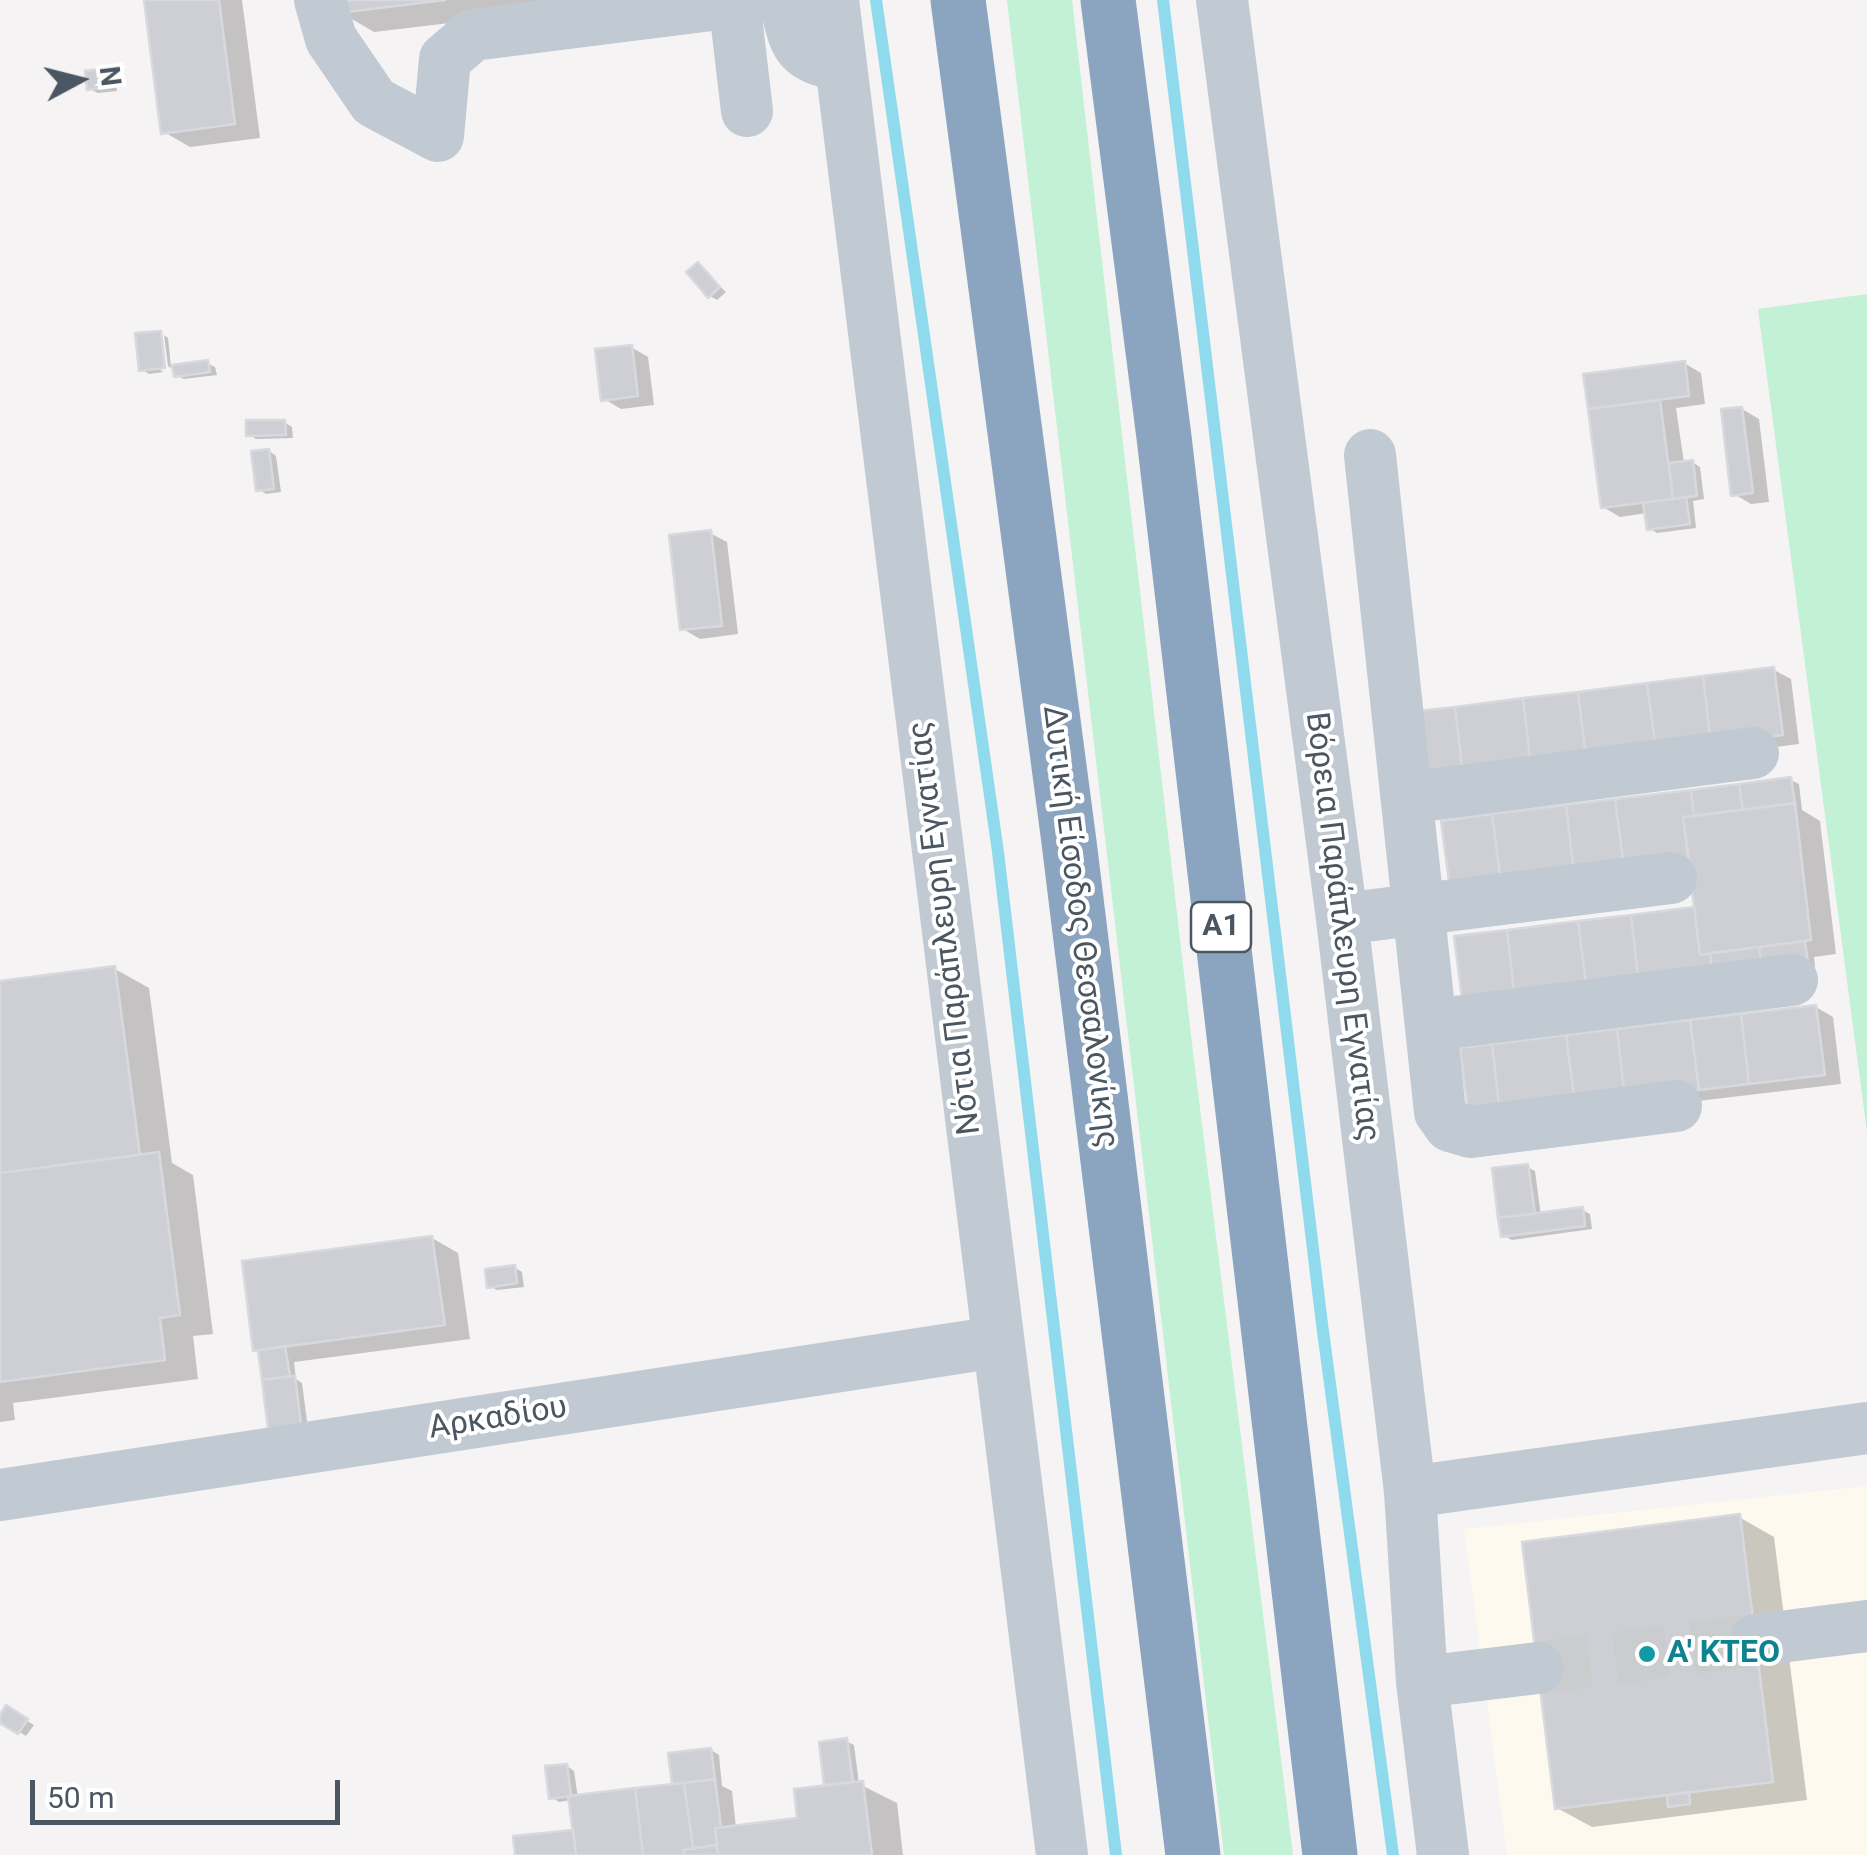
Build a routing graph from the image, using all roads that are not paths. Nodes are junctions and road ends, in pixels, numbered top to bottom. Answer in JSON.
{"nodes":[{"id":1,"x":320,"y":0,"type":"edge"},
{"id":2,"x":833,"y":0,"type":"edge"},
{"id":3,"x":958,"y":0,"type":"edge"},
{"id":4,"x":1108,"y":0,"type":"edge"},
{"id":5,"x":751,"y":1,"type":"edge"},
{"id":6,"x":1225,"y":3,"type":"edge"},
{"id":7,"x":841,"y":64,"type":"junction"},
{"id":8,"x":747,"y":111,"type":"dead end"},
{"id":9,"x":1370,"y":455,"type":"dead end"},
{"id":10,"x":1753,"y":754,"type":"dead end"},
{"id":11,"x":1408,"y":798,"type":"junction"},
{"id":12,"x":1671,"y":878,"type":"dead end"},
{"id":13,"x":1419,"y":910,"type":"junction"},
{"id":14,"x":1342,"y":920,"type":"junction"},
{"id":15,"x":1792,"y":980,"type":"dead end"},
{"id":16,"x":1431,"y":1025,"type":"junction"},
{"id":17,"x":1676,"y":1106,"type":"dead end"},
{"id":18,"x":997,"y":1342,"type":"junction"},
{"id":19,"x":1867,"y":1428,"type":"edge"},
{"id":20,"x":1410,"y":1492,"type":"junction"},
{"id":21,"x":0,"y":1496,"type":"edge"},
{"id":22,"x":1867,"y":1626,"type":"edge"},
{"id":23,"x":1756,"y":1640,"type":"tunnel mouth"},
{"id":24,"x":1538,"y":1668,"type":"tunnel mouth"},
{"id":25,"x":1422,"y":1682,"type":"junction"},
{"id":26,"x":1062,"y":1855,"type":"edge"},
{"id":27,"x":1193,"y":1855,"type":"edge"},
{"id":28,"x":1330,"y":1855,"type":"edge"},
{"id":29,"x":1443,"y":1855,"type":"edge"}],
"edges":[{"from":1,"to":5,"type":"street"},
{"from":2,"to":7,"type":"street","name":"Νότια Παράπλευρη Εγνατίας"},
{"from":3,"to":27,"type":"highway","name":"Δυτική Είσοδος Θεσσαλονίκης"},
{"from":4,"to":28,"type":"highway","number":"Α1"},
{"from":5,"to":7,"type":"street"},
{"from":5,"to":8,"type":"street"},
{"from":6,"to":14,"type":"street","name":"Βόρεια Παράπλευρη Εγνατίας"},
{"from":7,"to":18,"type":"street","name":"Νότια Παράπλευρη Εγνατίας"},
{"from":9,"to":11,"type":"street"},
{"from":10,"to":11,"type":"street"},
{"from":11,"to":13,"type":"street"},
{"from":12,"to":13,"type":"street"},
{"from":13,"to":14,"type":"street"},
{"from":13,"to":16,"type":"street"},
{"from":14,"to":20,"type":"street","name":"Βόρεια Παράπλευρη Εγνατίας"},
{"from":15,"to":16,"type":"street"},
{"from":16,"to":17,"type":"street"},
{"from":18,"to":21,"type":"street","name":"Αρκαδίου"},
{"from":18,"to":26,"type":"street","name":"Νότια Παράπλευρη Εγνατίας"},
{"from":19,"to":20,"type":"street"},
{"from":20,"to":25,"type":"street","name":"Βόρεια Παράπλευρη Εγνατίας"},
{"from":22,"to":23,"type":"street"},
{"from":24,"to":25,"type":"street"},
{"from":25,"to":29,"type":"street","name":"Βόρεια Παράπλευρη Εγνατίας"}]}
